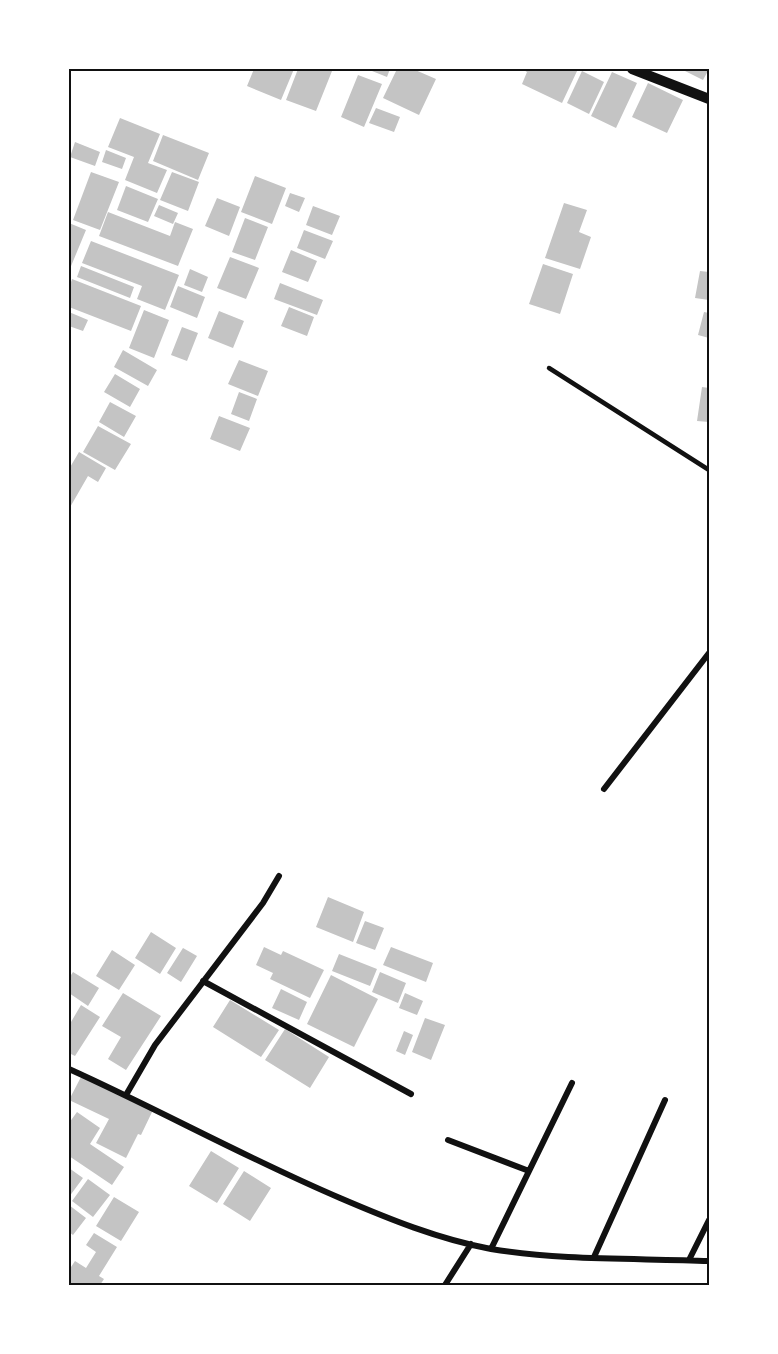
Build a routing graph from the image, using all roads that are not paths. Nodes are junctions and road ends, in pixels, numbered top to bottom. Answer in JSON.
{"nodes":[{"id":1,"x":632,"y":69,"type":"edge"},
{"id":2,"x":709,"y":99,"type":"edge"},
{"id":3,"x":549,"y":368,"type":"dead end"},
{"id":4,"x":709,"y":470,"type":"edge"},
{"id":5,"x":709,"y":653,"type":"edge"},
{"id":6,"x":604,"y":789,"type":"dead end"},
{"id":7,"x":279,"y":876,"type":"dead end"},
{"id":8,"x":203,"y":981,"type":"junction"},
{"id":9,"x":69,"y":1069,"type":"edge"},
{"id":10,"x":572,"y":1083,"type":"dead end"},
{"id":11,"x":411,"y":1094,"type":"dead end"},
{"id":12,"x":126,"y":1095,"type":"junction"},
{"id":13,"x":665,"y":1100,"type":"dead end"},
{"id":14,"x":448,"y":1140,"type":"dead end"},
{"id":15,"x":529,"y":1171,"type":"junction"},
{"id":16,"x":709,"y":1220,"type":"edge"},
{"id":17,"x":471,"y":1244,"type":"junction"},
{"id":18,"x":491,"y":1249,"type":"junction"},
{"id":19,"x":594,"y":1257,"type":"junction"},
{"id":20,"x":689,"y":1260,"type":"junction"},
{"id":21,"x":709,"y":1260,"type":"edge"},
{"id":22,"x":445,"y":1285,"type":"edge"}],
"edges":[{"from":1,"to":2,"type":"street"},
{"from":3,"to":4,"type":"lane"},
{"from":5,"to":6,"type":"street"},
{"from":7,"to":8,"type":"street"},
{"from":8,"to":11,"type":"street"},
{"from":8,"to":12,"type":"street"},
{"from":9,"to":12,"type":"street"},
{"from":10,"to":15,"type":"street"},
{"from":12,"to":17,"type":"street"},
{"from":13,"to":19,"type":"street"},
{"from":14,"to":15,"type":"street"},
{"from":15,"to":18,"type":"street"},
{"from":16,"to":20,"type":"street"},
{"from":17,"to":18,"type":"street"},
{"from":17,"to":22,"type":"street"},
{"from":18,"to":19,"type":"street"},
{"from":19,"to":20,"type":"street"},
{"from":20,"to":21,"type":"street"}]}
